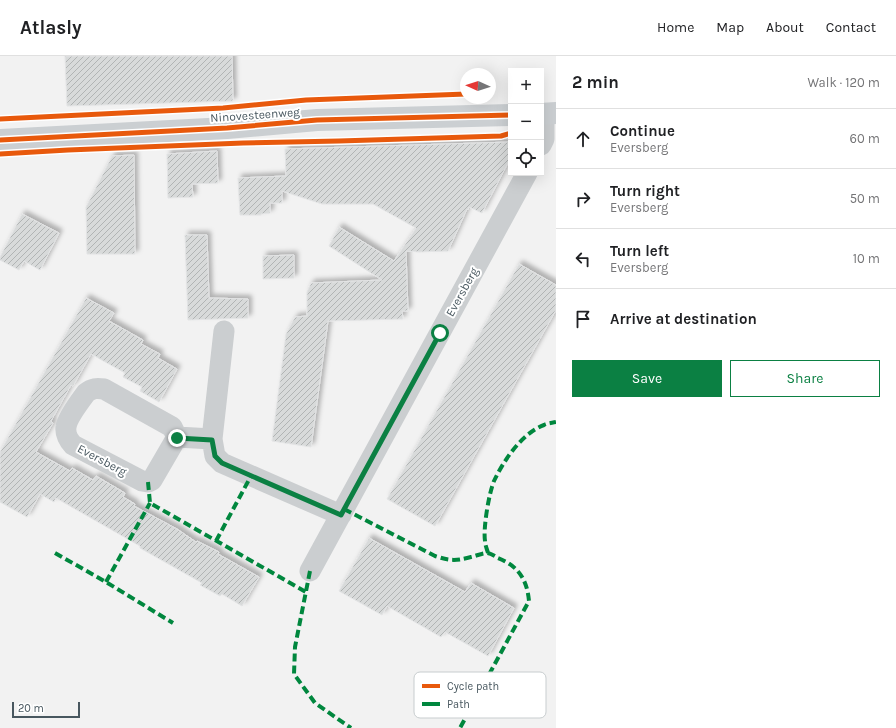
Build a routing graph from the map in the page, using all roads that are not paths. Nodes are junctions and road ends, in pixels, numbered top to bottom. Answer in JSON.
{"nodes":[{"id":1,"x":547,"y":114,"type":"edge"},
{"id":2,"x":508,"y":115,"type":"edge"},
{"id":3,"x":0,"y":140,"type":"edge"},
{"id":4,"x":544,"y":140,"type":"edge"},
{"id":5,"x":525,"y":176,"type":"edge"},
{"id":6,"x":224,"y":331,"type":"dead end"},
{"id":7,"x":177,"y":438,"type":"junction"},
{"id":8,"x":212,"y":440,"type":"junction"},
{"id":9,"x":341,"y":515,"type":"junction"},
{"id":10,"x":310,"y":571,"type":"dead end"}],
"edges":[{"from":1,"to":4,"type":"street"},
{"from":2,"to":3,"type":"main road","name":"Ninovesteenweg"},
{"from":5,"to":9,"type":"street","name":"Eversberg"},
{"from":6,"to":8,"type":"street"},
{"from":7,"to":7,"type":"street","name":"Eversberg"},
{"from":7,"to":8,"type":"street"},
{"from":8,"to":9,"type":"street"},
{"from":9,"to":10,"type":"street","name":"Eversberg"}]}
